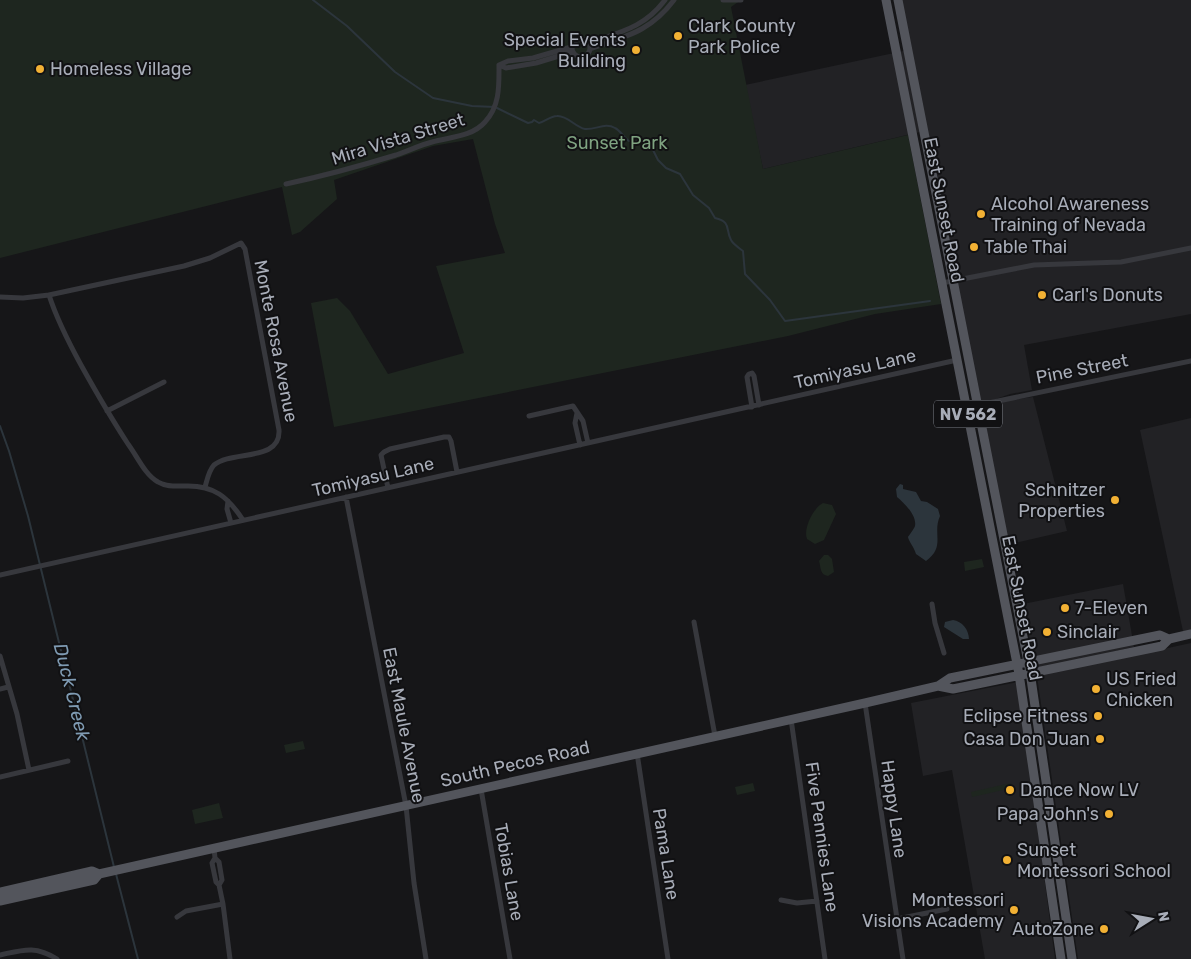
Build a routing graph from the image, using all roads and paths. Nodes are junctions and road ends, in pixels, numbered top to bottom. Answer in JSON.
{"nodes":[{"id":1,"x":665,"y":0,"type":"edge"},
{"id":2,"x":674,"y":0,"type":"edge"},
{"id":3,"x":723,"y":0,"type":"edge"},
{"id":4,"x":741,"y":0,"type":"edge"},
{"id":5,"x":886,"y":0,"type":"edge"},
{"id":6,"x":898,"y":0,"type":"edge"},
{"id":7,"x":589,"y":43,"type":"junction"},
{"id":8,"x":572,"y":49,"type":"junction"},
{"id":9,"x":590,"y":49,"type":"junction"},
{"id":10,"x":931,"y":164,"type":"junction"},
{"id":11,"x":919,"y":166,"type":"junction"},
{"id":12,"x":286,"y":184,"type":"dead end"},
{"id":13,"x":1191,"y":248,"type":"edge"},
{"id":14,"x":954,"y":281,"type":"junction"},
{"id":15,"x":942,"y":283,"type":"junction"},
{"id":16,"x":50,"y":296,"type":"junction"},
{"id":17,"x":0,"y":297,"type":"edge"},
{"id":18,"x":957,"y":360,"type":"junction"},
{"id":19,"x":1191,"y":361,"type":"edge"},
{"id":20,"x":164,"y":382,"type":"dead end"},
{"id":21,"x":759,"y":405,"type":"junction"},
{"id":22,"x":978,"y":405,"type":"junction"},
{"id":23,"x":752,"y":406,"type":"junction"},
{"id":24,"x":967,"y":407,"type":"junction"},
{"id":25,"x":107,"y":411,"type":"junction"},
{"id":26,"x":577,"y":413,"type":"junction"},
{"id":27,"x":529,"y":416,"type":"dead end"},
{"id":28,"x":588,"y":443,"type":"junction"},
{"id":29,"x":580,"y":445,"type":"junction"},
{"id":30,"x":458,"y":472,"type":"junction"},
{"id":31,"x":994,"y":481,"type":"junction"},
{"id":32,"x":982,"y":484,"type":"junction"},
{"id":33,"x":205,"y":487,"type":"junction"},
{"id":34,"x":388,"y":488,"type":"junction"},
{"id":35,"x":346,"y":497,"type":"junction"},
{"id":36,"x":228,"y":501,"type":"junction"},
{"id":37,"x":243,"y":520,"type":"junction"},
{"id":38,"x":231,"y":523,"type":"junction"},
{"id":39,"x":1006,"y":545,"type":"junction"},
{"id":40,"x":0,"y":575,"type":"edge"},
{"id":41,"x":932,"y":604,"type":"dead end"},
{"id":42,"x":694,"y":622,"type":"dead end"},
{"id":43,"x":1191,"y":634,"type":"edge"},
{"id":44,"x":1169,"y":639,"type":"junction"},
{"id":45,"x":944,"y":653,"type":"dead end"},
{"id":46,"x":0,"y":656,"type":"edge"},
{"id":47,"x":1028,"y":662,"type":"junction"},
{"id":48,"x":1018,"y":669,"type":"junction"},
{"id":49,"x":1030,"y":672,"type":"junction"},
{"id":50,"x":8,"y":687,"type":"junction"},
{"id":51,"x":0,"y":689,"type":"edge"},
{"id":52,"x":865,"y":703,"type":"junction"},
{"id":53,"x":791,"y":719,"type":"junction"},
{"id":54,"x":715,"y":736,"type":"junction"},
{"id":55,"x":637,"y":753,"type":"junction"},
{"id":56,"x":68,"y":761,"type":"dead end"},
{"id":57,"x":29,"y":770,"type":"junction"},
{"id":58,"x":1034,"y":775,"type":"junction"},
{"id":59,"x":0,"y":777,"type":"edge"},
{"id":60,"x":481,"y":789,"type":"junction"},
{"id":61,"x":406,"y":806,"type":"junction"},
{"id":62,"x":1052,"y":819,"type":"junction"},
{"id":63,"x":1041,"y":827,"type":"junction"},
{"id":64,"x":214,"y":848,"type":"junction"},
{"id":65,"x":1058,"y":860,"type":"junction"},
{"id":66,"x":100,"y":875,"type":"junction"},
{"id":67,"x":0,"y":892,"type":"edge"},
{"id":68,"x":781,"y":900,"type":"dead end"},
{"id":69,"x":0,"y":901,"type":"edge"},
{"id":70,"x":817,"y":901,"type":"junction"},
{"id":71,"x":223,"y":904,"type":"junction"},
{"id":72,"x":947,"y":909,"type":"dead end"},
{"id":73,"x":177,"y":917,"type":"dead end"},
{"id":74,"x":897,"y":920,"type":"junction"},
{"id":75,"x":0,"y":955,"type":"edge"},
{"id":76,"x":57,"y":959,"type":"edge"},
{"id":77,"x":230,"y":959,"type":"edge"},
{"id":78,"x":426,"y":959,"type":"edge"},
{"id":79,"x":510,"y":959,"type":"edge"},
{"id":80,"x":668,"y":959,"type":"edge"},
{"id":81,"x":825,"y":959,"type":"edge"},
{"id":82,"x":903,"y":959,"type":"edge"},
{"id":83,"x":1060,"y":959,"type":"edge"},
{"id":84,"x":1072,"y":959,"type":"edge"}],
"edges":[{"from":1,"to":7,"type":"street","name":"Mira Vista Street"},
{"from":2,"to":9,"type":"street","name":"Mira Vista Street"},
{"from":3,"to":4,"type":"street"},
{"from":5,"to":11,"type":"main road","name":"East Sunset Road","number":"NV 562"},
{"from":6,"to":10,"type":"main road","name":"East Sunset Road","number":"NV 562"},
{"from":7,"to":8,"type":"street","name":"Mira Vista Street"},
{"from":7,"to":9,"type":"street"},
{"from":8,"to":9,"type":"street","name":"Mira Vista Street"},
{"from":8,"to":12,"type":"street","name":"Mira Vista Street"},
{"from":10,"to":11,"type":"main road"},
{"from":10,"to":14,"type":"main road","name":"East Sunset Road","number":"NV 562"},
{"from":11,"to":15,"type":"main road","name":"East Sunset Road","number":"NV 562"},
{"from":13,"to":14,"type":"street"},
{"from":14,"to":15,"type":"street"},
{"from":14,"to":22,"type":"main road","name":"East Sunset Road","number":"NV 562"},
{"from":15,"to":18,"type":"main road","name":"East Sunset Road","number":"NV 562"},
{"from":16,"to":17,"type":"street"},
{"from":16,"to":25,"type":"street"},
{"from":16,"to":33,"type":"street","name":"Monte Rosa Avenue"},
{"from":18,"to":21,"type":"street","name":"Tomiyasu Lane"},
{"from":18,"to":22,"type":"main road"},
{"from":18,"to":24,"type":"main road","name":"East Sunset Road","number":"NV 562"},
{"from":19,"to":22,"type":"street","name":"Pine Street"},
{"from":20,"to":25,"type":"street"},
{"from":21,"to":23,"type":"street","name":"Tomiyasu Lane"},
{"from":21,"to":23,"type":"street"},
{"from":22,"to":31,"type":"main road","name":"East Sunset Road","number":"NV 562"},
{"from":23,"to":28,"type":"street","name":"Tomiyasu Lane"},
{"from":24,"to":31,"type":"main road"},
{"from":24,"to":32,"type":"main road","name":"East Sunset Road","number":"NV 562"},
{"from":25,"to":33,"type":"street"},
{"from":26,"to":27,"type":"street"},
{"from":26,"to":28,"type":"street"},
{"from":26,"to":29,"type":"street"},
{"from":28,"to":29,"type":"street","name":"Tomiyasu Lane"},
{"from":29,"to":30,"type":"street","name":"Tomiyasu Lane"},
{"from":30,"to":34,"type":"street","name":"Tomiyasu Lane"},
{"from":30,"to":34,"type":"street"},
{"from":31,"to":39,"type":"main road","name":"East Sunset Road","number":"NV 562"},
{"from":32,"to":39,"type":"main road"},
{"from":32,"to":48,"type":"main road","name":"East Sunset Road","number":"NV 562"},
{"from":33,"to":36,"type":"street"},
{"from":34,"to":35,"type":"street","name":"Tomiyasu Lane"},
{"from":35,"to":37,"type":"street","name":"Tomiyasu Lane"},
{"from":35,"to":61,"type":"street","name":"East Maule Avenue"},
{"from":36,"to":37,"type":"street"},
{"from":36,"to":38,"type":"street"},
{"from":37,"to":38,"type":"street","name":"Tomiyasu Lane"},
{"from":38,"to":40,"type":"street","name":"Tomiyasu Lane"},
{"from":39,"to":47,"type":"main road","name":"East Sunset Road","number":"NV 562"},
{"from":41,"to":45,"type":"street"},
{"from":42,"to":54,"type":"street"},
{"from":43,"to":44,"type":"main road","name":"South Pecos Road"},
{"from":44,"to":47,"type":"main road","name":"South Pecos Road"},
{"from":44,"to":49,"type":"main road","name":"South Pecos Road"},
{"from":46,"to":50,"type":"street"},
{"from":47,"to":48,"type":"main road","name":"South Pecos Road"},
{"from":47,"to":49,"type":"main road","name":"East Sunset Road","number":"NV 562"},
{"from":48,"to":49,"type":"main road","name":"South Pecos Road"},
{"from":48,"to":52,"type":"main road","name":"South Pecos Road"},
{"from":48,"to":58,"type":"main road","name":"East Sunset Road","number":"NV 562"},
{"from":49,"to":62,"type":"main road","name":"East Sunset Road","number":"NV 562"},
{"from":50,"to":51,"type":"street"},
{"from":50,"to":57,"type":"street"},
{"from":52,"to":53,"type":"main road","name":"South Pecos Road"},
{"from":52,"to":74,"type":"street","name":"Happy Lane"},
{"from":53,"to":54,"type":"main road","name":"South Pecos Road"},
{"from":53,"to":70,"type":"street","name":"Five Pennies Lane"},
{"from":54,"to":55,"type":"main road","name":"South Pecos Road"},
{"from":55,"to":60,"type":"main road","name":"South Pecos Road"},
{"from":55,"to":80,"type":"street","name":"Pama Lane"},
{"from":56,"to":57,"type":"street"},
{"from":57,"to":59,"type":"street"},
{"from":58,"to":62,"type":"main road"},
{"from":58,"to":63,"type":"main road","name":"East Sunset Road","number":"NV 562"},
{"from":60,"to":61,"type":"main road","name":"South Pecos Road"},
{"from":60,"to":79,"type":"street","name":"Tobias Lane"},
{"from":61,"to":64,"type":"main road","name":"South Pecos Road"},
{"from":61,"to":78,"type":"street","name":"East Maule Avenue"},
{"from":62,"to":65,"type":"main road","name":"East Sunset Road","number":"NV 562"},
{"from":63,"to":65,"type":"main road"},
{"from":63,"to":83,"type":"main road","name":"East Sunset Road","number":"NV 562"},
{"from":64,"to":66,"type":"main road","name":"South Pecos Road"},
{"from":64,"to":71,"type":"street"},
{"from":65,"to":84,"type":"main road","name":"East Sunset Road","number":"NV 562"},
{"from":66,"to":67,"type":"main road","name":"South Pecos Road"},
{"from":66,"to":69,"type":"main road"},
{"from":68,"to":70,"type":"street"},
{"from":70,"to":81,"type":"street","name":"Five Pennies Lane"},
{"from":71,"to":73,"type":"street"},
{"from":71,"to":77,"type":"street"},
{"from":72,"to":74,"type":"street"},
{"from":74,"to":82,"type":"street","name":"Happy Lane"},
{"from":75,"to":76,"type":"street"}]}
